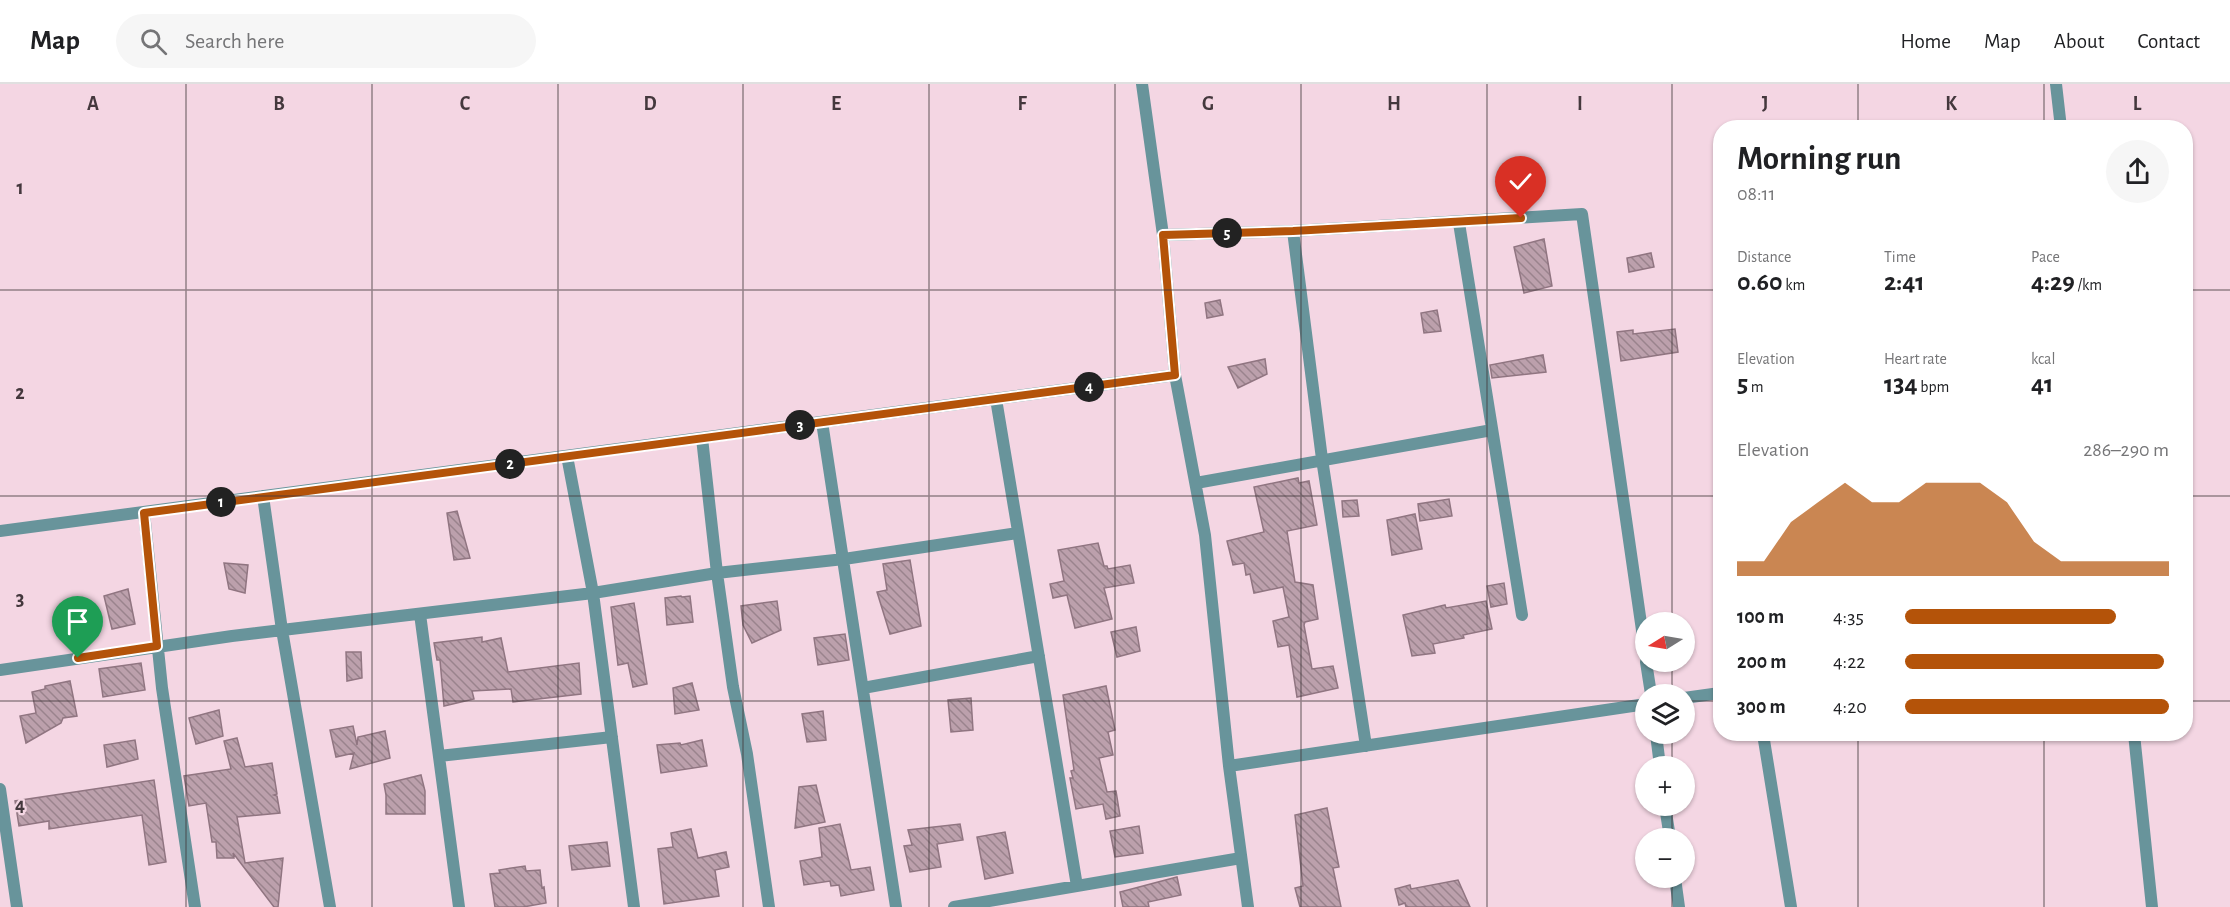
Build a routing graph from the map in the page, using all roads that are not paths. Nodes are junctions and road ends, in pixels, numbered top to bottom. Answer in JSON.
{"nodes":[{"id":1,"x":1142,"y":84,"type":"edge"},
{"id":2,"x":2056,"y":84,"type":"edge"},
{"id":3,"x":2060,"y":120,"type":"edge"},
{"id":4,"x":1459,"y":223,"type":"junction"},
{"id":5,"x":1293,"y":231,"type":"junction"},
{"id":6,"x":1163,"y":235,"type":"junction"},
{"id":7,"x":1175,"y":375,"type":"junction"},
{"id":8,"x":996,"y":399,"type":"junction"},
{"id":9,"x":822,"y":422,"type":"junction"},
{"id":10,"x":1492,"y":430,"type":"junction"},
{"id":11,"x":702,"y":438,"type":"junction"},
{"id":12,"x":567,"y":456,"type":"junction"},
{"id":13,"x":1322,"y":459,"type":"junction"},
{"id":14,"x":1197,"y":483,"type":"junction"},
{"id":15,"x":263,"y":496,"type":"junction"},
{"id":16,"x":144,"y":513,"type":"junction"},
{"id":17,"x":0,"y":531,"type":"edge"},
{"id":18,"x":1018,"y":533,"type":"junction"},
{"id":19,"x":844,"y":559,"type":"junction"},
{"id":20,"x":717,"y":573,"type":"junction"},
{"id":21,"x":593,"y":593,"type":"junction"},
{"id":22,"x":1639,"y":612,"type":"edge"},
{"id":23,"x":420,"y":614,"type":"junction"},
{"id":24,"x":1522,"y":615,"type":"dead end"},
{"id":25,"x":282,"y":630,"type":"junction"},
{"id":26,"x":157,"y":646,"type":"junction"},
{"id":27,"x":1039,"y":657,"type":"junction"},
{"id":28,"x":0,"y":670,"type":"edge"},
{"id":29,"x":863,"y":688,"type":"junction"},
{"id":30,"x":1713,"y":694,"type":"edge"},
{"id":31,"x":1695,"y":696,"type":"edge"},
{"id":32,"x":1635,"y":706,"type":"edge"},
{"id":33,"x":612,"y":737,"type":"junction"},
{"id":34,"x":1764,"y":741,"type":"edge"},
{"id":35,"x":2135,"y":741,"type":"edge"},
{"id":36,"x":1366,"y":746,"type":"junction"},
{"id":37,"x":439,"y":756,"type":"junction"},
{"id":38,"x":1229,"y":766,"type":"junction"},
{"id":39,"x":0,"y":789,"type":"edge"},
{"id":40,"x":1242,"y":858,"type":"junction"},
{"id":41,"x":1077,"y":886,"type":"junction"},
{"id":42,"x":1676,"y":888,"type":"edge"},
{"id":43,"x":17,"y":907,"type":"edge"},
{"id":44,"x":195,"y":907,"type":"edge"},
{"id":45,"x":330,"y":907,"type":"edge"},
{"id":46,"x":459,"y":907,"type":"edge"},
{"id":47,"x":634,"y":907,"type":"edge"},
{"id":48,"x":769,"y":907,"type":"edge"},
{"id":49,"x":896,"y":907,"type":"edge"},
{"id":50,"x":954,"y":907,"type":"edge"},
{"id":51,"x":1248,"y":907,"type":"edge"},
{"id":52,"x":1678,"y":907,"type":"edge"},
{"id":53,"x":1791,"y":907,"type":"edge"},
{"id":54,"x":2152,"y":907,"type":"edge"}],
"edges":[{"from":1,"to":6,"type":"street"},
{"from":2,"to":3,"type":"street"},
{"from":4,"to":5,"type":"street"},
{"from":4,"to":10,"type":"street"},
{"from":4,"to":22,"type":"street"},
{"from":5,"to":6,"type":"street"},
{"from":5,"to":13,"type":"street"},
{"from":6,"to":7,"type":"street"},
{"from":7,"to":8,"type":"street"},
{"from":7,"to":14,"type":"street"},
{"from":8,"to":9,"type":"street"},
{"from":8,"to":18,"type":"street"},
{"from":9,"to":11,"type":"street"},
{"from":9,"to":19,"type":"street"},
{"from":10,"to":13,"type":"street"},
{"from":10,"to":24,"type":"street"},
{"from":11,"to":12,"type":"street"},
{"from":11,"to":20,"type":"street"},
{"from":12,"to":15,"type":"street"},
{"from":12,"to":21,"type":"street"},
{"from":13,"to":14,"type":"street"},
{"from":13,"to":36,"type":"street"},
{"from":14,"to":38,"type":"street"},
{"from":15,"to":16,"type":"street"},
{"from":15,"to":25,"type":"street"},
{"from":16,"to":17,"type":"street"},
{"from":16,"to":26,"type":"street"},
{"from":18,"to":19,"type":"street"},
{"from":18,"to":27,"type":"street"},
{"from":19,"to":20,"type":"street"},
{"from":19,"to":29,"type":"street"},
{"from":20,"to":21,"type":"street"},
{"from":20,"to":48,"type":"street"},
{"from":21,"to":23,"type":"street"},
{"from":21,"to":33,"type":"street"},
{"from":23,"to":25,"type":"street"},
{"from":23,"to":37,"type":"street"},
{"from":25,"to":26,"type":"street"},
{"from":25,"to":45,"type":"street"},
{"from":26,"to":28,"type":"street"},
{"from":26,"to":44,"type":"street"},
{"from":27,"to":29,"type":"street"},
{"from":27,"to":41,"type":"street"},
{"from":29,"to":49,"type":"street"},
{"from":30,"to":31,"type":"street"},
{"from":32,"to":36,"type":"street"},
{"from":33,"to":37,"type":"street"},
{"from":33,"to":47,"type":"street"},
{"from":34,"to":53,"type":"street"},
{"from":35,"to":54,"type":"street"},
{"from":36,"to":38,"type":"street"},
{"from":37,"to":46,"type":"street"},
{"from":38,"to":40,"type":"street"},
{"from":39,"to":43,"type":"street"},
{"from":40,"to":41,"type":"street"},
{"from":40,"to":51,"type":"street"},
{"from":41,"to":50,"type":"street"},
{"from":42,"to":52,"type":"street"}]}
